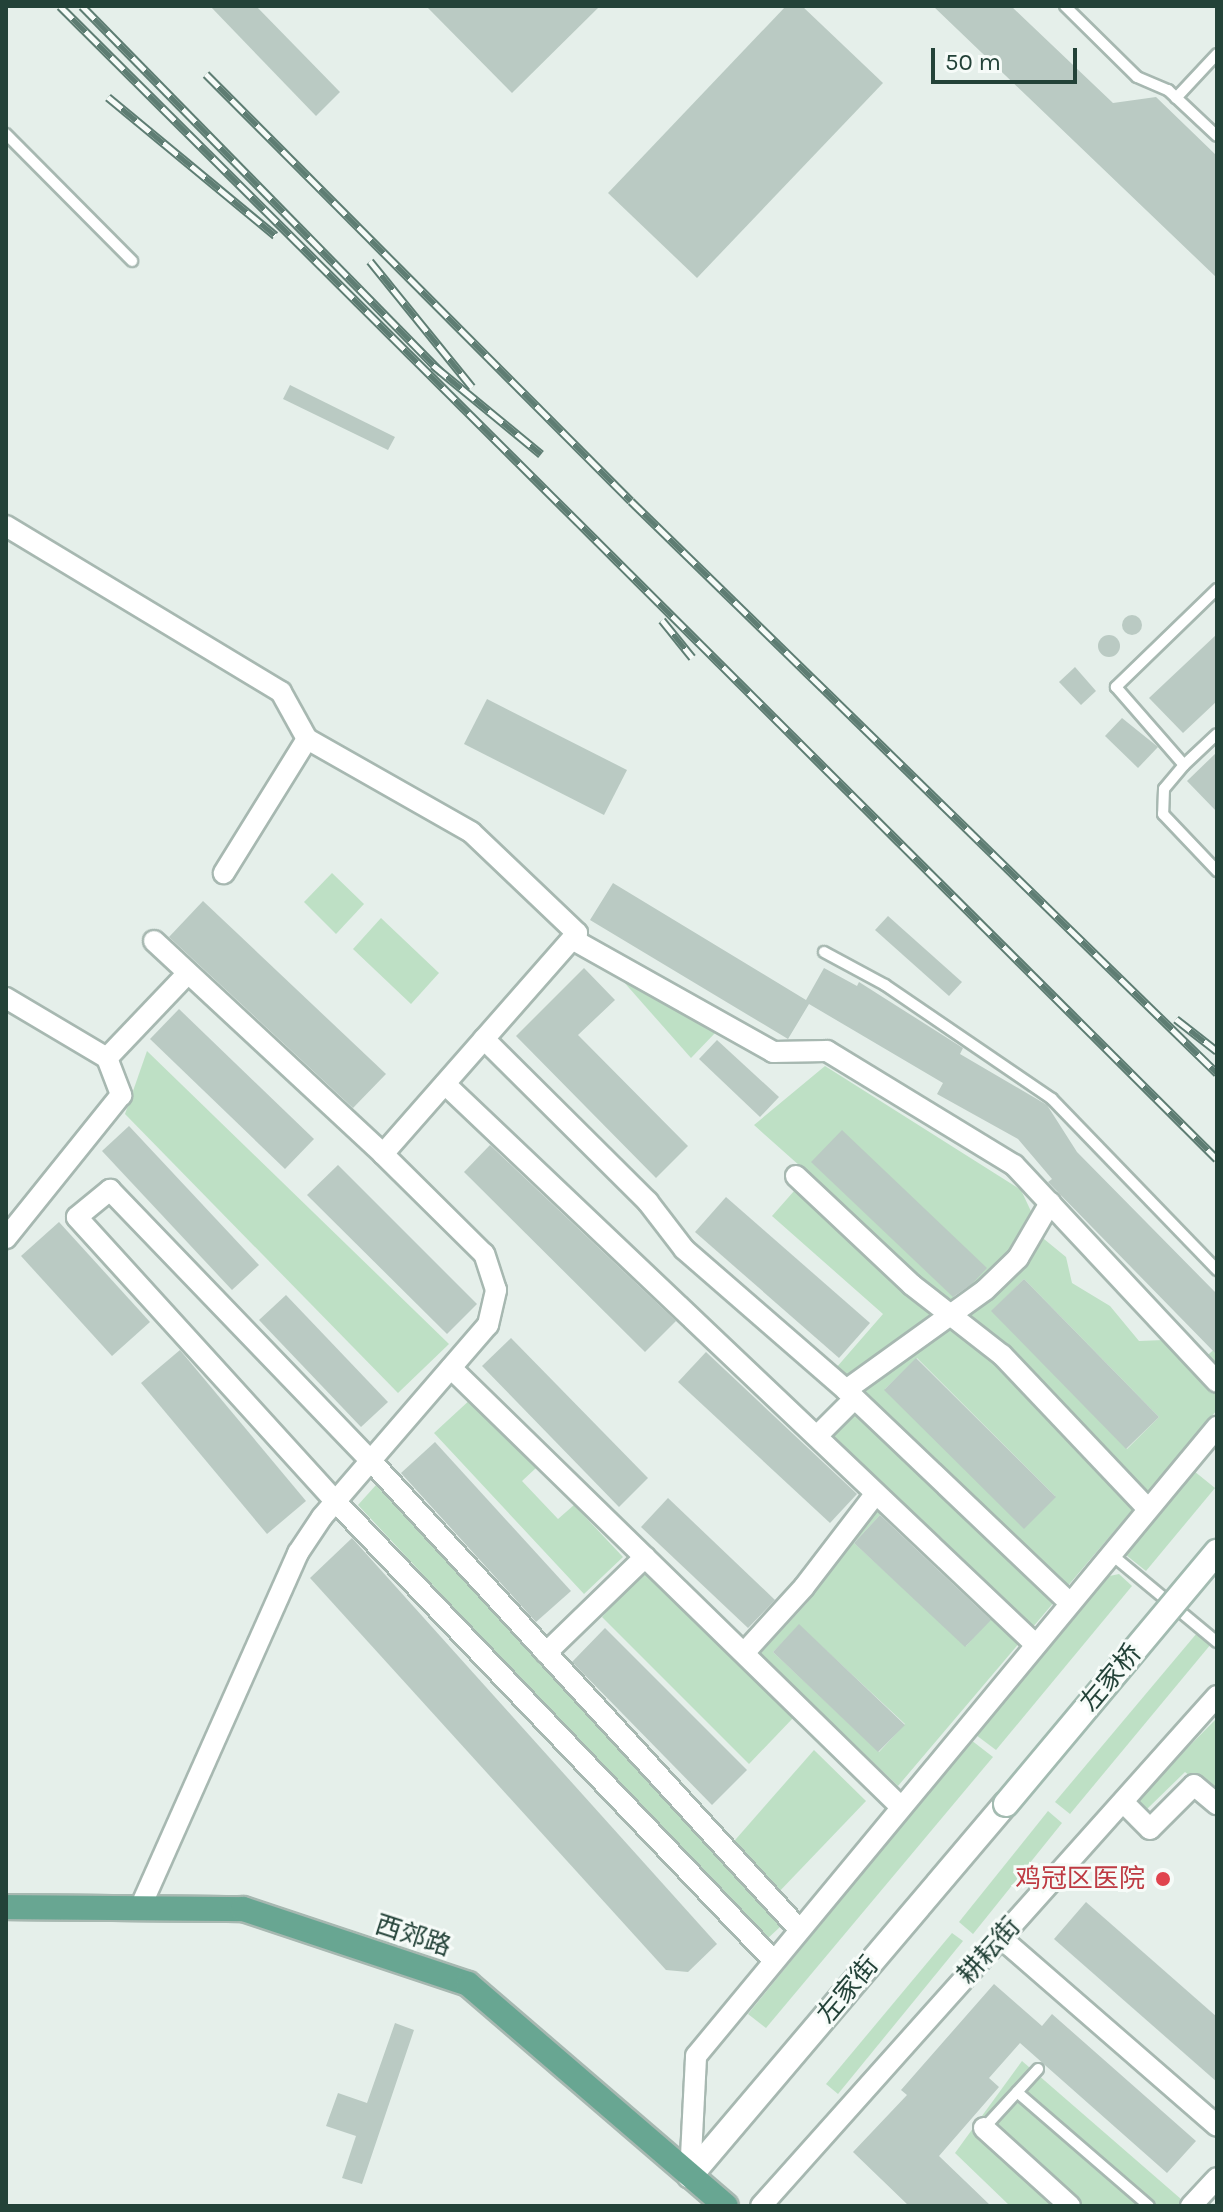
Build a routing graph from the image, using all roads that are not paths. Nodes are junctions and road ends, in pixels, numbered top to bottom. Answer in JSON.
{"nodes":[{"id":1,"x":1065,"y":6,"type":"edge"},
{"id":2,"x":1217,"y":54,"type":"edge"},
{"id":3,"x":1176,"y":98,"type":"junction"},
{"id":4,"x":6,"y":134,"type":"edge"},
{"id":5,"x":1217,"y":136,"type":"edge"},
{"id":6,"x":132,"y":261,"type":"dead end"},
{"id":7,"x":6,"y":526,"type":"edge"},
{"id":8,"x":1217,"y":589,"type":"edge"},
{"id":9,"x":1217,"y":734,"type":"edge"},
{"id":10,"x":307,"y":739,"type":"junction"},
{"id":11,"x":1184,"y":765,"type":"junction"},
{"id":12,"x":1217,"y":871,"type":"edge"},
{"id":13,"x":224,"y":873,"type":"dead end"},
{"id":14,"x":572,"y":939,"type":"junction"},
{"id":15,"x":154,"y":941,"type":"dead end"},
{"id":16,"x":824,"y":952,"type":"dead end"},
{"id":17,"x":188,"y":973,"type":"junction"},
{"id":18,"x":6,"y":998,"type":"edge"},
{"id":19,"x":484,"y":1039,"type":"junction"},
{"id":20,"x":107,"y":1058,"type":"junction"},
{"id":21,"x":445,"y":1084,"type":"junction"},
{"id":22,"x":383,"y":1154,"type":"junction"},
{"id":23,"x":796,"y":1176,"type":"dead end"},
{"id":24,"x":1050,"y":1203,"type":"junction"},
{"id":25,"x":6,"y":1238,"type":"edge"},
{"id":26,"x":1217,"y":1270,"type":"edge"},
{"id":27,"x":951,"y":1316,"type":"junction"},
{"id":28,"x":451,"y":1368,"type":"junction"},
{"id":29,"x":1217,"y":1382,"type":"edge"},
{"id":30,"x":850,"y":1394,"type":"junction"},
{"id":31,"x":1217,"y":1427,"type":"edge"},
{"id":32,"x":817,"y":1436,"type":"junction"},
{"id":33,"x":371,"y":1461,"type":"junction"},
{"id":34,"x":876,"y":1493,"type":"junction"},
{"id":35,"x":336,"y":1502,"type":"junction"},
{"id":36,"x":1148,"y":1509,"type":"junction"},
{"id":37,"x":1217,"y":1552,"type":"edge"},
{"id":38,"x":1111,"y":1554,"type":"junction"},
{"id":39,"x":645,"y":1557,"type":"junction"},
{"id":40,"x":1070,"y":1603,"type":"junction"},
{"id":41,"x":1217,"y":1642,"type":"edge"},
{"id":42,"x":1035,"y":1644,"type":"junction"},
{"id":43,"x":546,"y":1653,"type":"junction"},
{"id":44,"x":744,"y":1653,"type":"junction"},
{"id":45,"x":1217,"y":1696,"type":"edge"},
{"id":46,"x":1123,"y":1802,"type":"junction"},
{"id":47,"x":1006,"y":1804,"type":"joint"},
{"id":48,"x":1217,"y":1804,"type":"edge"},
{"id":49,"x":900,"y":1806,"type":"junction"},
{"id":50,"x":6,"y":1907,"type":"edge"},
{"id":51,"x":140,"y":1908,"type":"junction"},
{"id":52,"x":798,"y":1928,"type":"junction"},
{"id":53,"x":1001,"y":1938,"type":"junction"},
{"id":54,"x":772,"y":1959,"type":"junction"},
{"id":55,"x":1038,"y":2069,"type":"dead end"},
{"id":56,"x":1017,"y":2092,"type":"junction"},
{"id":57,"x":1217,"y":2126,"type":"edge"},
{"id":58,"x":984,"y":2128,"type":"joint"},
{"id":59,"x":690,"y":2176,"type":"junction"},
{"id":60,"x":1217,"y":2178,"type":"edge"},
{"id":61,"x":726,"y":2206,"type":"edge"},
{"id":62,"x":761,"y":2206,"type":"edge"},
{"id":63,"x":1070,"y":2206,"type":"edge"},
{"id":64,"x":1149,"y":2206,"type":"edge"},
{"id":65,"x":1191,"y":2206,"type":"edge"}],
"edges":[{"from":1,"to":3,"type":"lane"},
{"from":2,"to":3,"type":"lane"},
{"from":3,"to":5,"type":"lane"},
{"from":4,"to":6,"type":"lane"},
{"from":7,"to":10,"type":"street"},
{"from":8,"to":11,"type":"lane"},
{"from":9,"to":11,"type":"lane"},
{"from":10,"to":13,"type":"street"},
{"from":10,"to":14,"type":"street"},
{"from":11,"to":12,"type":"lane"},
{"from":14,"to":19,"type":"street"},
{"from":14,"to":24,"type":"street"},
{"from":15,"to":17,"type":"street"},
{"from":16,"to":26,"type":"lane"},
{"from":17,"to":20,"type":"street"},
{"from":17,"to":22,"type":"street"},
{"from":18,"to":20,"type":"street"},
{"from":19,"to":21,"type":"street"},
{"from":19,"to":30,"type":"street"},
{"from":20,"to":25,"type":"street"},
{"from":21,"to":22,"type":"street"},
{"from":21,"to":32,"type":"street"},
{"from":22,"to":28,"type":"street"},
{"from":23,"to":27,"type":"street"},
{"from":24,"to":27,"type":"street"},
{"from":24,"to":29,"type":"street"},
{"from":27,"to":30,"type":"street"},
{"from":27,"to":36,"type":"street"},
{"from":28,"to":33,"type":"street"},
{"from":28,"to":39,"type":"street"},
{"from":30,"to":32,"type":"street"},
{"from":30,"to":40,"type":"street"},
{"from":31,"to":36,"type":"street"},
{"from":32,"to":34,"type":"street"},
{"from":33,"to":35,"type":"street"},
{"from":33,"to":35,"type":"street"},
{"from":33,"to":43,"type":"street"},
{"from":34,"to":42,"type":"street"},
{"from":34,"to":44,"type":"street"},
{"from":35,"to":51,"type":"street"},
{"from":35,"to":54,"type":"street"},
{"from":36,"to":38,"type":"street"},
{"from":37,"to":47,"type":"main road","name":"左家桥","bridge":true},
{"from":38,"to":40,"type":"street"},
{"from":38,"to":41,"type":"lane"},
{"from":39,"to":43,"type":"street"},
{"from":39,"to":44,"type":"street"},
{"from":40,"to":42,"type":"street"},
{"from":42,"to":49,"type":"street"},
{"from":43,"to":52,"type":"street"},
{"from":44,"to":49,"type":"street"},
{"from":45,"to":46,"type":"street","name":"耕耘街"},
{"from":46,"to":48,"type":"street"},
{"from":46,"to":53,"type":"street","name":"耕耘街"},
{"from":47,"to":59,"type":"main road","name":"左家街"},
{"from":49,"to":52,"type":"street"},
{"from":50,"to":51,"type":"main road","name":"西郊路"},
{"from":51,"to":59,"type":"main road","name":"西郊路"},
{"from":52,"to":54,"type":"street"},
{"from":53,"to":57,"type":"street"},
{"from":53,"to":62,"type":"street","name":"耕耘街"},
{"from":54,"to":59,"type":"street"},
{"from":55,"to":56,"type":"lane"},
{"from":56,"to":58,"type":"lane"},
{"from":56,"to":64,"type":"lane"},
{"from":58,"to":63,"type":"street"},
{"from":59,"to":61,"type":"main road","name":"西郊路"},
{"from":60,"to":65,"type":"street"}]}
